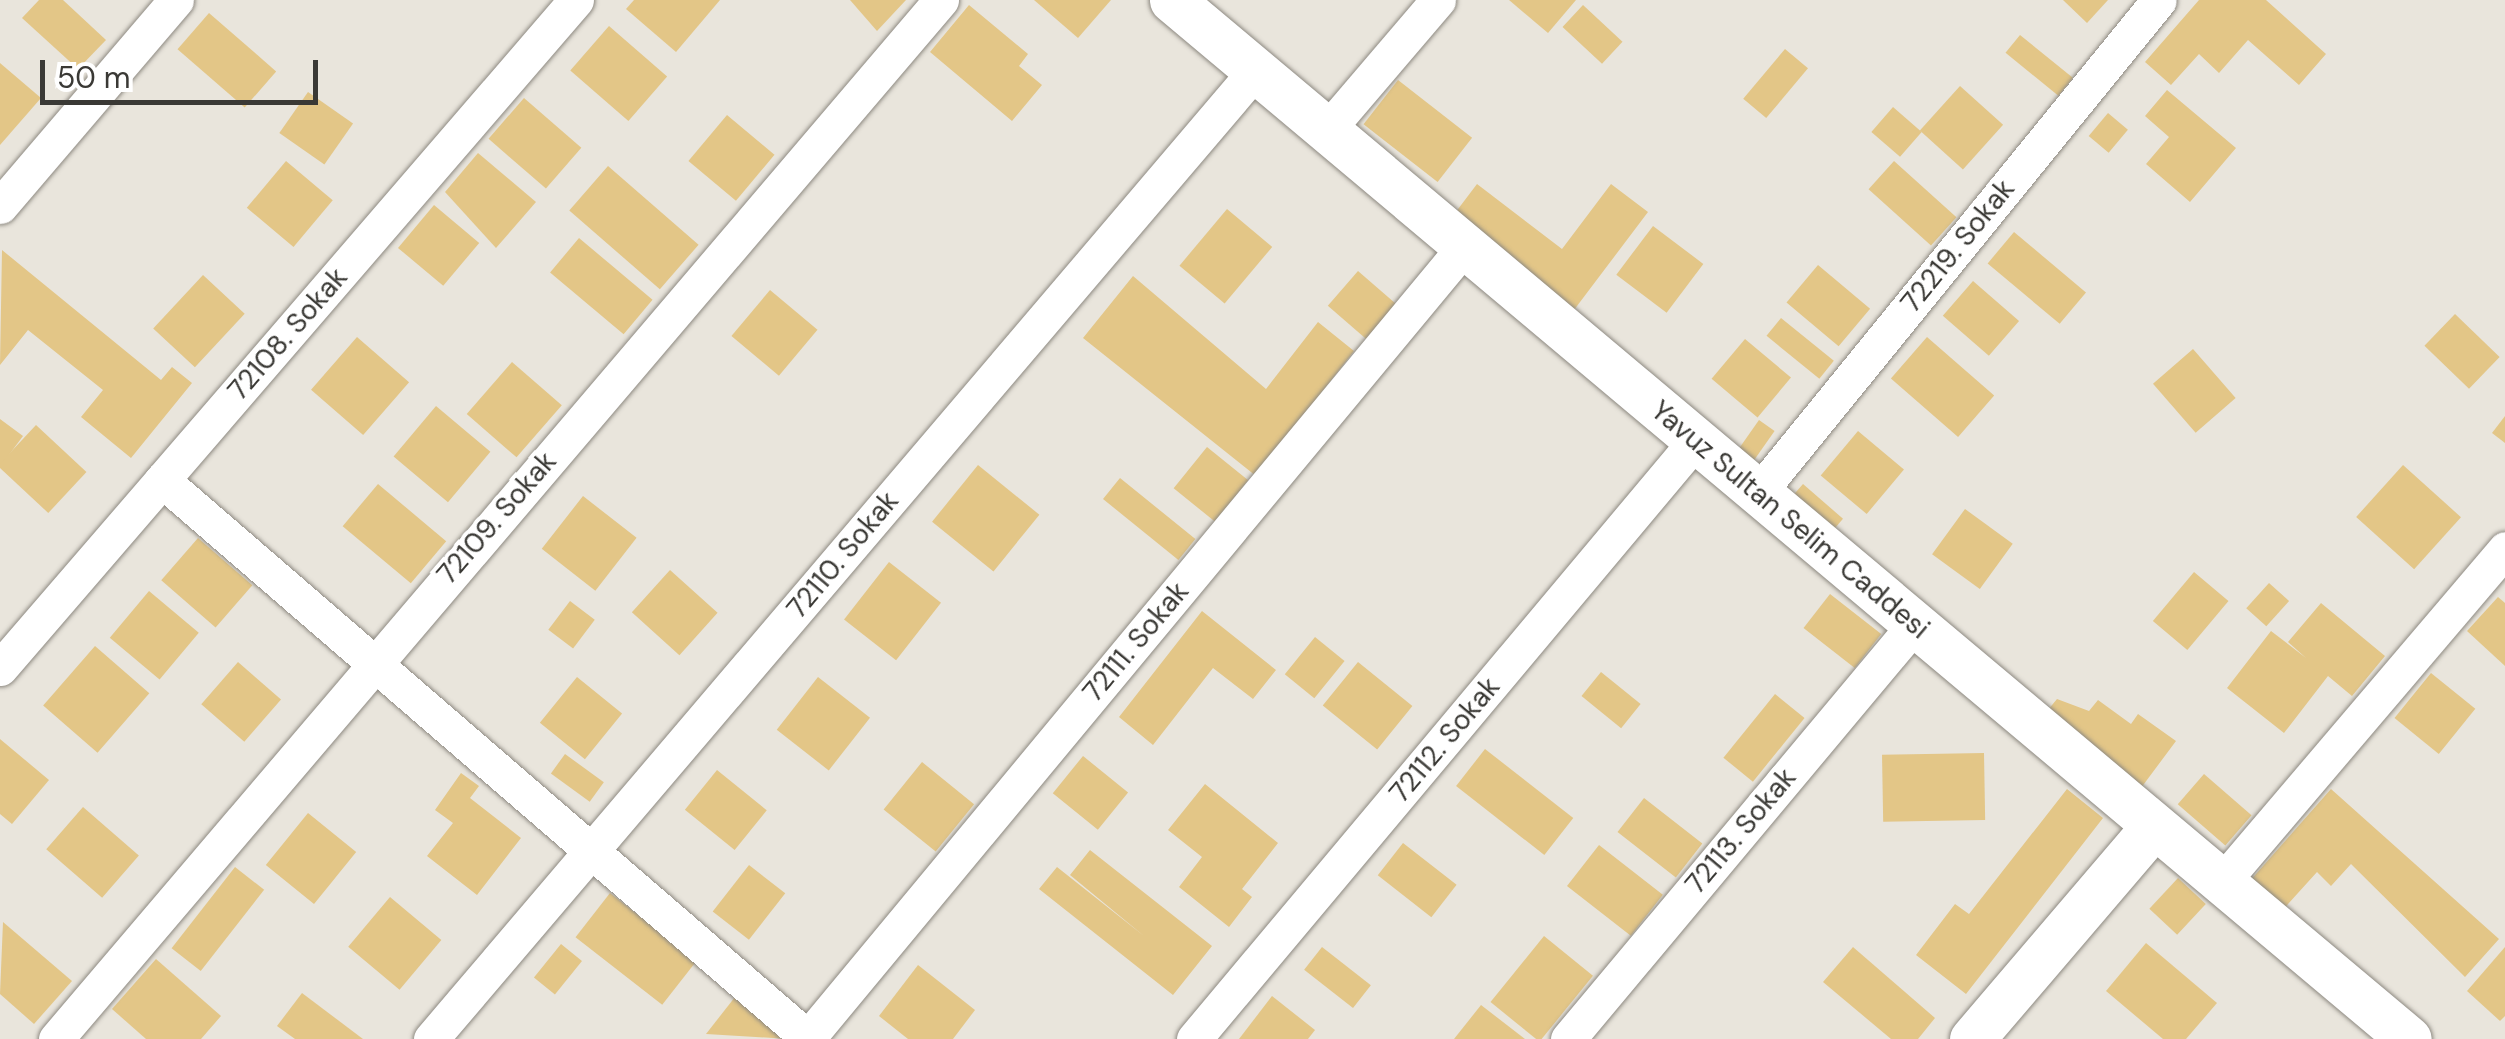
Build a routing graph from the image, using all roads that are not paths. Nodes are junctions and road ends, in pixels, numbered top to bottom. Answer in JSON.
{"nodes":[{"id":1,"x":176,"y":0,"type":"edge"},
{"id":2,"x":576,"y":0,"type":"edge"},
{"id":3,"x":941,"y":0,"type":"edge"},
{"id":4,"x":1172,"y":0,"type":"edge"},
{"id":5,"x":1438,"y":0,"type":"edge"},
{"id":6,"x":2159,"y":0,"type":"edge"},
{"id":7,"x":1256,"y":70,"type":"junction"},
{"id":8,"x":1327,"y":130,"type":"junction"},
{"id":9,"x":0,"y":206,"type":"edge"},
{"id":10,"x":1465,"y":246,"type":"junction"},
{"id":11,"x":1696,"y":440,"type":"junction"},
{"id":12,"x":162,"y":480,"type":"junction"},
{"id":13,"x":1758,"y":493,"type":"junction"},
{"id":14,"x":2505,"y":549,"type":"edge"},
{"id":15,"x":1915,"y":624,"type":"junction"},
{"id":16,"x":373,"y":662,"type":"junction"},
{"id":17,"x":0,"y":668,"type":"edge"},
{"id":18,"x":2153,"y":827,"type":"junction"},
{"id":19,"x":591,"y":851,"type":"junction"},
{"id":20,"x":2222,"y":882,"type":"junction"},
{"id":21,"x":56,"y":1039,"type":"edge"},
{"id":22,"x":431,"y":1039,"type":"edge"},
{"id":23,"x":808,"y":1039,"type":"edge"},
{"id":24,"x":1194,"y":1039,"type":"edge"},
{"id":25,"x":1568,"y":1039,"type":"edge"},
{"id":26,"x":1972,"y":1039,"type":"edge"},
{"id":27,"x":2409,"y":1039,"type":"edge"}],
"edges":[{"from":1,"to":9,"type":"street"},
{"from":2,"to":12,"type":"street","name":"72108. Sokak"},
{"from":3,"to":16,"type":"street","name":"72109. Sokak"},
{"from":4,"to":7,"type":"street","name":"Yavuz Sultan Selim Caddesi"},
{"from":5,"to":8,"type":"street"},
{"from":6,"to":13,"type":"street","name":"72219. Sokak"},
{"from":7,"to":8,"type":"street","name":"Yavuz Sultan Selim Caddesi"},
{"from":7,"to":19,"type":"street","name":"72110. Sokak"},
{"from":8,"to":10,"type":"street","name":"Yavuz Sultan Selim Caddesi"},
{"from":10,"to":11,"type":"street","name":"Yavuz Sultan Selim Caddesi"},
{"from":10,"to":23,"type":"street","name":"72111. Sokak"},
{"from":11,"to":13,"type":"street","name":"Yavuz Sultan Selim Caddesi"},
{"from":11,"to":24,"type":"street","name":"72112. Sokak"},
{"from":12,"to":16,"type":"street"},
{"from":12,"to":17,"type":"street","name":"72108. Sokak"},
{"from":13,"to":15,"type":"street","name":"Yavuz Sultan Selim Caddesi"},
{"from":14,"to":20,"type":"street"},
{"from":15,"to":18,"type":"street","name":"Yavuz Sultan Selim Caddesi"},
{"from":15,"to":25,"type":"street","name":"72113. Sokak"},
{"from":16,"to":19,"type":"street"},
{"from":16,"to":21,"type":"street","name":"72109. Sokak"},
{"from":18,"to":20,"type":"street","name":"Yavuz Sultan Selim Caddesi"},
{"from":18,"to":26,"type":"street"},
{"from":19,"to":22,"type":"street","name":"72110. Sokak"},
{"from":19,"to":23,"type":"street"},
{"from":20,"to":27,"type":"street","name":"Yavuz Sultan Selim Caddesi"}]}
